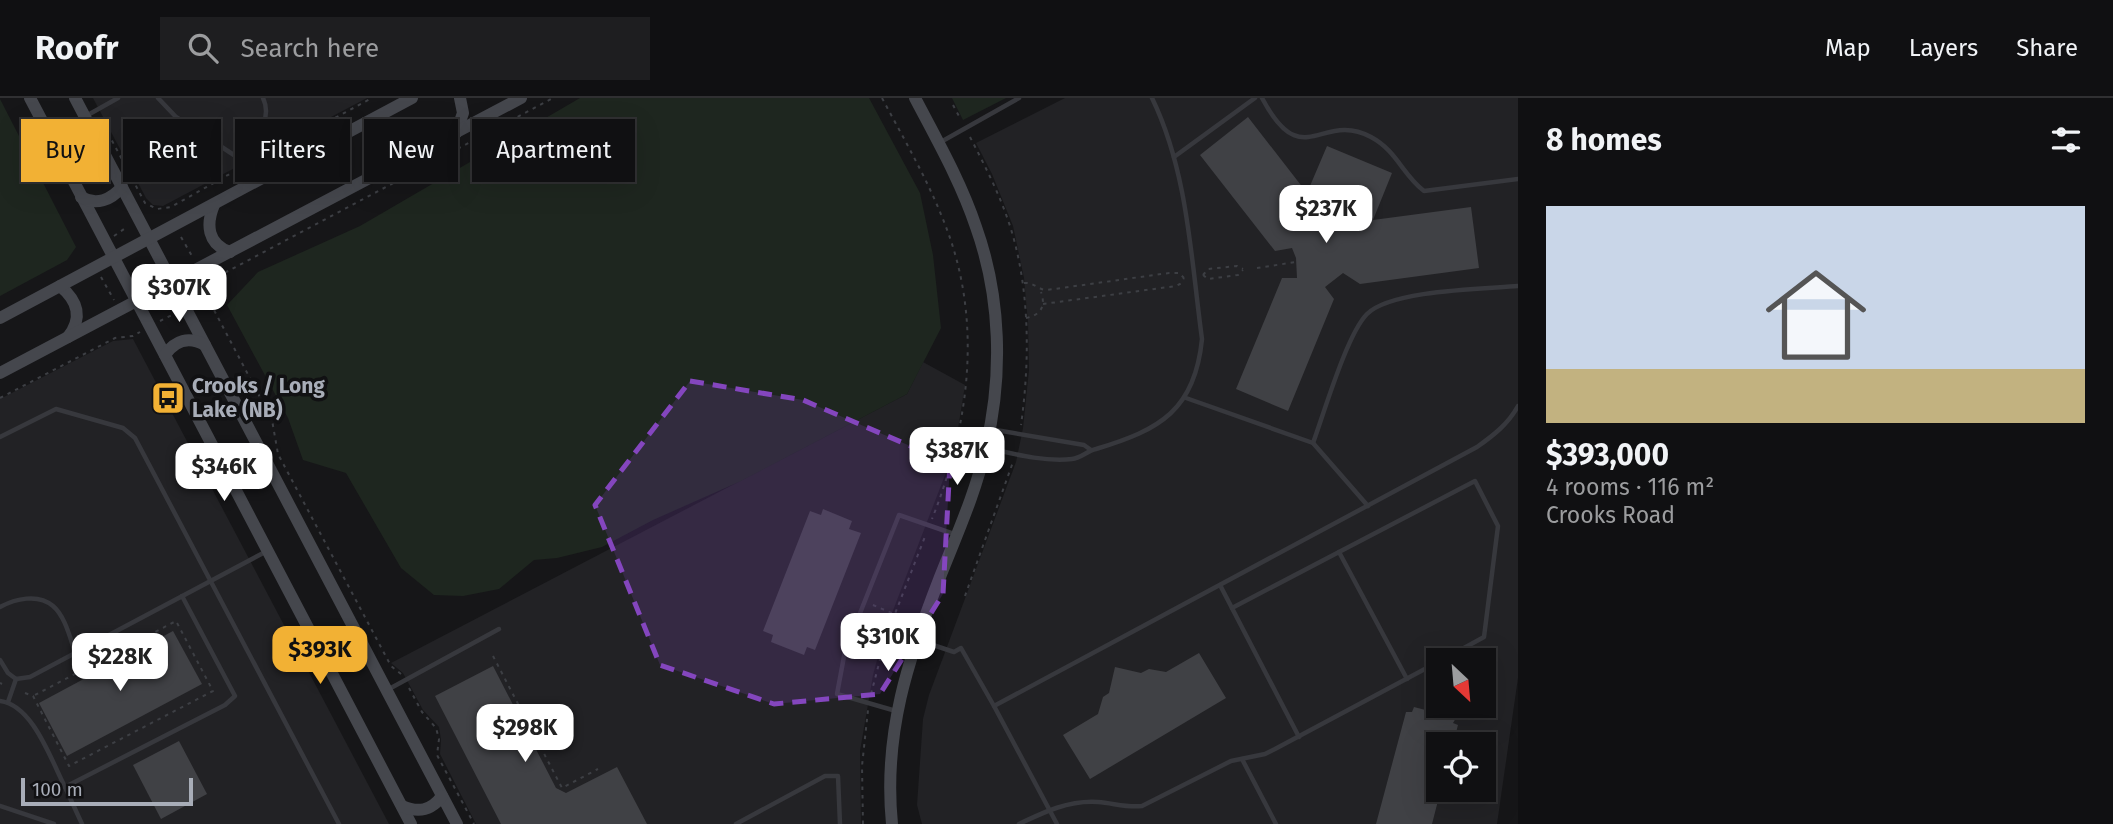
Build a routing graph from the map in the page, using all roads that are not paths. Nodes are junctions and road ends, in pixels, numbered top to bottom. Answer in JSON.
{"nodes":[{"id":1,"x":30,"y":98,"type":"edge"},
{"id":2,"x":75,"y":98,"type":"edge"},
{"id":3,"x":118,"y":98,"type":"edge"},
{"id":4,"x":158,"y":98,"type":"edge"},
{"id":5,"x":263,"y":98,"type":"edge"},
{"id":6,"x":412,"y":98,"type":"edge"},
{"id":7,"x":460,"y":98,"type":"edge"},
{"id":8,"x":521,"y":98,"type":"edge"},
{"id":9,"x":915,"y":98,"type":"edge"},
{"id":10,"x":1019,"y":98,"type":"edge"},
{"id":11,"x":1152,"y":98,"type":"edge"},
{"id":12,"x":1255,"y":98,"type":"edge"},
{"id":13,"x":1262,"y":98,"type":"edge"},
{"id":14,"x":85,"y":117,"type":"junction"},
{"id":15,"x":266,"y":119,"type":"edge"},
{"id":16,"x":458,"y":127,"type":"edge"},
{"id":17,"x":458,"y":132,"type":"edge"},
{"id":18,"x":939,"y":144,"type":"junction"},
{"id":19,"x":235,"y":156,"type":"edge"},
{"id":20,"x":1174,"y":157,"type":"junction"},
{"id":21,"x":1518,"y":179,"type":"edge"},
{"id":22,"x":364,"y":181,"type":"edge"},
{"id":23,"x":253,"y":184,"type":"joint"},
{"id":24,"x":122,"y":187,"type":"junction"},
{"id":25,"x":81,"y":197,"type":"junction"},
{"id":26,"x":214,"y":205,"type":"junction"},
{"id":27,"x":149,"y":239,"type":"junction"},
{"id":28,"x":230,"y":252,"type":"junction"},
{"id":29,"x":114,"y":258,"type":"junction"},
{"id":30,"x":172,"y":282,"type":"junction"},
{"id":31,"x":60,"y":286,"type":"junction"},
{"id":32,"x":1518,"y":286,"type":"edge"},
{"id":33,"x":137,"y":301,"type":"junction"},
{"id":34,"x":0,"y":318,"type":"edge"},
{"id":35,"x":68,"y":337,"type":"junction"},
{"id":36,"x":205,"y":345,"type":"junction"},
{"id":37,"x":165,"y":355,"type":"junction"},
{"id":38,"x":0,"y":373,"type":"edge"},
{"id":39,"x":1186,"y":398,"type":"junction"},
{"id":40,"x":1518,"y":406,"type":"edge"},
{"id":41,"x":990,"y":429,"type":"junction"},
{"id":42,"x":0,"y":437,"type":"edge"},
{"id":43,"x":1313,"y":443,"type":"junction"},
{"id":44,"x":986,"y":448,"type":"junction"},
{"id":45,"x":1091,"y":450,"type":"junction"},
{"id":46,"x":1368,"y":506,"type":"junction"},
{"id":47,"x":956,"y":536,"type":"junction"},
{"id":48,"x":268,"y":551,"type":"junction"},
{"id":49,"x":1339,"y":552,"type":"junction"},
{"id":50,"x":210,"y":581,"type":"junction"},
{"id":51,"x":1220,"y":585,"type":"junction"},
{"id":52,"x":182,"y":596,"type":"junction"},
{"id":53,"x":0,"y":607,"type":"edge"},
{"id":54,"x":1232,"y":608,"type":"junction"},
{"id":55,"x":499,"y":629,"type":"dead end"},
{"id":56,"x":916,"y":639,"type":"junction"},
{"id":57,"x":1464,"y":648,"type":"edge"},
{"id":58,"x":75,"y":652,"type":"junction"},
{"id":59,"x":0,"y":660,"type":"edge"},
{"id":60,"x":1426,"y":669,"type":"edge"},
{"id":61,"x":16,"y":679,"type":"junction"},
{"id":62,"x":1407,"y":679,"type":"junction"},
{"id":63,"x":386,"y":691,"type":"junction"},
{"id":64,"x":0,"y":701,"type":"edge"},
{"id":65,"x":8,"y":702,"type":"junction"},
{"id":66,"x":994,"y":706,"type":"junction"},
{"id":67,"x":897,"y":711,"type":"junction"},
{"id":68,"x":1299,"y":737,"type":"junction"},
{"id":69,"x":1242,"y":759,"type":"junction"},
{"id":70,"x":65,"y":787,"type":"junction"},
{"id":71,"x":442,"y":796,"type":"junction"},
{"id":72,"x":0,"y":806,"type":"edge"},
{"id":73,"x":402,"y":806,"type":"junction"},
{"id":74,"x":1049,"y":810,"type":"junction"},
{"id":75,"x":54,"y":824,"type":"edge"},
{"id":76,"x":82,"y":824,"type":"edge"},
{"id":77,"x":339,"y":824,"type":"edge"},
{"id":78,"x":411,"y":824,"type":"edge"},
{"id":79,"x":457,"y":824,"type":"edge"},
{"id":80,"x":736,"y":824,"type":"edge"},
{"id":81,"x":840,"y":824,"type":"edge"},
{"id":82,"x":892,"y":824,"type":"edge"},
{"id":83,"x":1019,"y":824,"type":"edge"},
{"id":84,"x":1057,"y":824,"type":"edge"},
{"id":85,"x":1276,"y":824,"type":"edge"}],
"edges":[{"from":1,"to":25,"type":"main road"},
{"from":2,"to":14,"type":"main road"},
{"from":3,"to":14,"type":"lane"},
{"from":4,"to":19,"type":"lane"},
{"from":5,"to":15,"type":"lane"},
{"from":6,"to":23,"type":"main road"},
{"from":7,"to":16,"type":"main road"},
{"from":8,"to":17,"type":"main road"},
{"from":9,"to":18,"type":"main road"},
{"from":10,"to":18,"type":"lane"},
{"from":11,"to":20,"type":"lane"},
{"from":12,"to":20,"type":"lane"},
{"from":13,"to":21,"type":"lane"},
{"from":14,"to":24,"type":"main road"},
{"from":18,"to":41,"type":"main road"},
{"from":20,"to":39,"type":"lane"},
{"from":22,"to":28,"type":"main road"},
{"from":23,"to":26,"type":"main road"},
{"from":24,"to":25,"type":"main road"},
{"from":24,"to":27,"type":"main road"},
{"from":25,"to":29,"type":"main road"},
{"from":26,"to":27,"type":"main road"},
{"from":26,"to":28,"type":"main road"},
{"from":27,"to":29,"type":"main road"},
{"from":27,"to":30,"type":"main road"},
{"from":28,"to":30,"type":"main road"},
{"from":29,"to":31,"type":"main road"},
{"from":29,"to":33,"type":"main road"},
{"from":30,"to":33,"type":"main road"},
{"from":30,"to":36,"type":"main road"},
{"from":31,"to":34,"type":"main road"},
{"from":31,"to":35,"type":"main road"},
{"from":32,"to":43,"type":"lane"},
{"from":33,"to":35,"type":"main road"},
{"from":33,"to":37,"type":"main road"},
{"from":35,"to":38,"type":"main road"},
{"from":36,"to":37,"type":"main road"},
{"from":36,"to":63,"type":"main road"},
{"from":37,"to":48,"type":"main road"},
{"from":39,"to":43,"type":"lane"},
{"from":39,"to":45,"type":"lane"},
{"from":40,"to":46,"type":"lane"},
{"from":41,"to":44,"type":"main road"},
{"from":41,"to":45,"type":"lane"},
{"from":42,"to":50,"type":"lane"},
{"from":43,"to":46,"type":"lane"},
{"from":44,"to":45,"type":"lane"},
{"from":44,"to":47,"type":"main road"},
{"from":46,"to":51,"type":"lane"},
{"from":47,"to":56,"type":"main road"},
{"from":47,"to":67,"type":"lane"},
{"from":48,"to":50,"type":"lane"},
{"from":48,"to":73,"type":"main road"},
{"from":49,"to":54,"type":"lane"},
{"from":49,"to":57,"type":"lane"},
{"from":49,"to":62,"type":"lane"},
{"from":50,"to":52,"type":"lane"},
{"from":50,"to":77,"type":"lane"},
{"from":51,"to":54,"type":"lane"},
{"from":51,"to":66,"type":"lane"},
{"from":52,"to":58,"type":"lane"},
{"from":52,"to":70,"type":"lane"},
{"from":53,"to":58,"type":"lane"},
{"from":54,"to":68,"type":"lane"},
{"from":55,"to":63,"type":"lane"},
{"from":56,"to":66,"type":"lane"},
{"from":56,"to":67,"type":"main road"},
{"from":58,"to":61,"type":"lane"},
{"from":59,"to":61,"type":"lane"},
{"from":60,"to":62,"type":"lane"},
{"from":61,"to":65,"type":"lane"},
{"from":62,"to":68,"type":"lane"},
{"from":63,"to":71,"type":"main road"},
{"from":64,"to":65,"type":"lane"},
{"from":65,"to":70,"type":"lane"},
{"from":66,"to":74,"type":"lane"},
{"from":67,"to":82,"type":"main road"},
{"from":68,"to":69,"type":"lane"},
{"from":69,"to":74,"type":"lane"},
{"from":69,"to":85,"type":"lane"},
{"from":70,"to":76,"type":"lane"},
{"from":71,"to":73,"type":"main road"},
{"from":71,"to":79,"type":"main road"},
{"from":72,"to":75,"type":"lane"},
{"from":73,"to":78,"type":"main road"},
{"from":74,"to":83,"type":"lane"},
{"from":74,"to":84,"type":"lane"},
{"from":80,"to":81,"type":"lane"}]}
